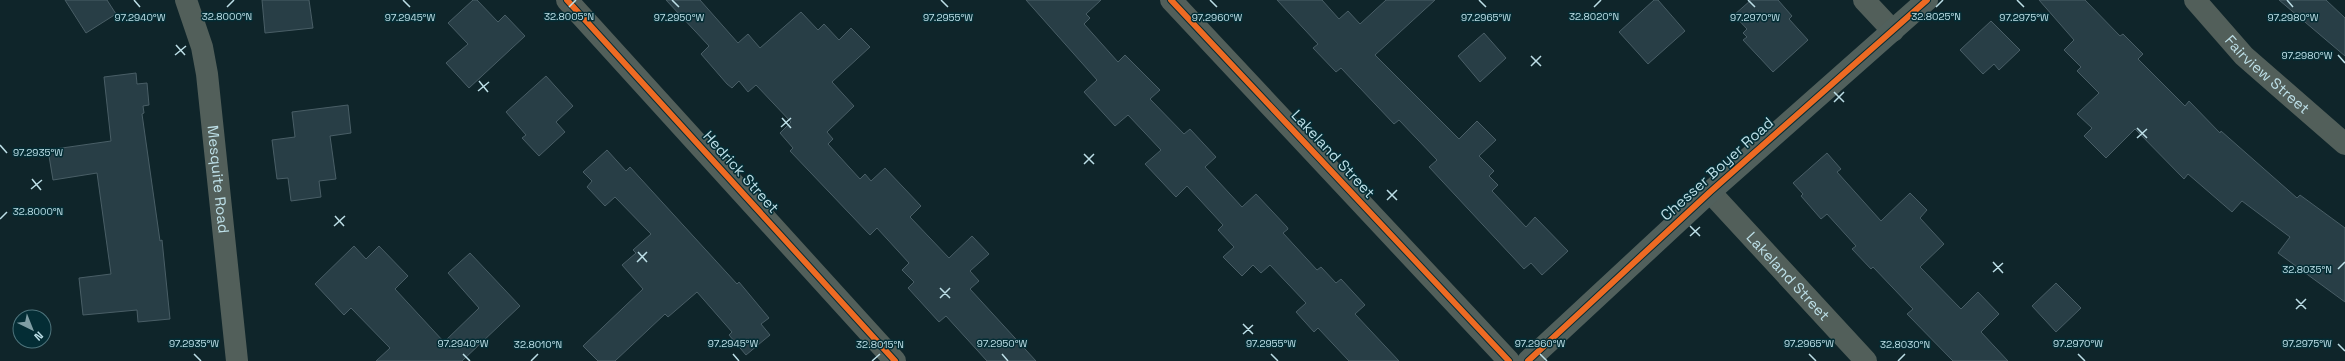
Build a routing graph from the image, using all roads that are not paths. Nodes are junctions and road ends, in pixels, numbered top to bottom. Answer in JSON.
{"nodes":[{"id":1,"x":186,"y":0,"type":"edge"},
{"id":2,"x":567,"y":0,"type":"edge"},
{"id":3,"x":1171,"y":0,"type":"edge"},
{"id":4,"x":1864,"y":0,"type":"edge"},
{"id":5,"x":1927,"y":0,"type":"edge"},
{"id":6,"x":2196,"y":0,"type":"edge"},
{"id":7,"x":1893,"y":31,"type":"junction"},
{"id":8,"x":2345,"y":144,"type":"edge"},
{"id":9,"x":1710,"y":192,"type":"junction"},
{"id":10,"x":237,"y":361,"type":"edge"},
{"id":11,"x":895,"y":361,"type":"edge"},
{"id":12,"x":1509,"y":361,"type":"edge"},
{"id":13,"x":1528,"y":361,"type":"edge"},
{"id":14,"x":1866,"y":361,"type":"edge"}],
"edges":[{"from":1,"to":10,"type":"street","name":"Mesquite Road"},
{"from":2,"to":11,"type":"street","name":"Hedrick Street"},
{"from":3,"to":12,"type":"street","name":"Lakeland Street"},
{"from":4,"to":7,"type":"street"},
{"from":5,"to":7,"type":"street","name":"Chesser Boyer Road"},
{"from":6,"to":8,"type":"street","name":"Fairview Street"},
{"from":7,"to":9,"type":"street","name":"Chesser Boyer Road"},
{"from":9,"to":13,"type":"street","name":"Chesser Boyer Road"},
{"from":9,"to":14,"type":"street","name":"Lakeland Street"}]}
